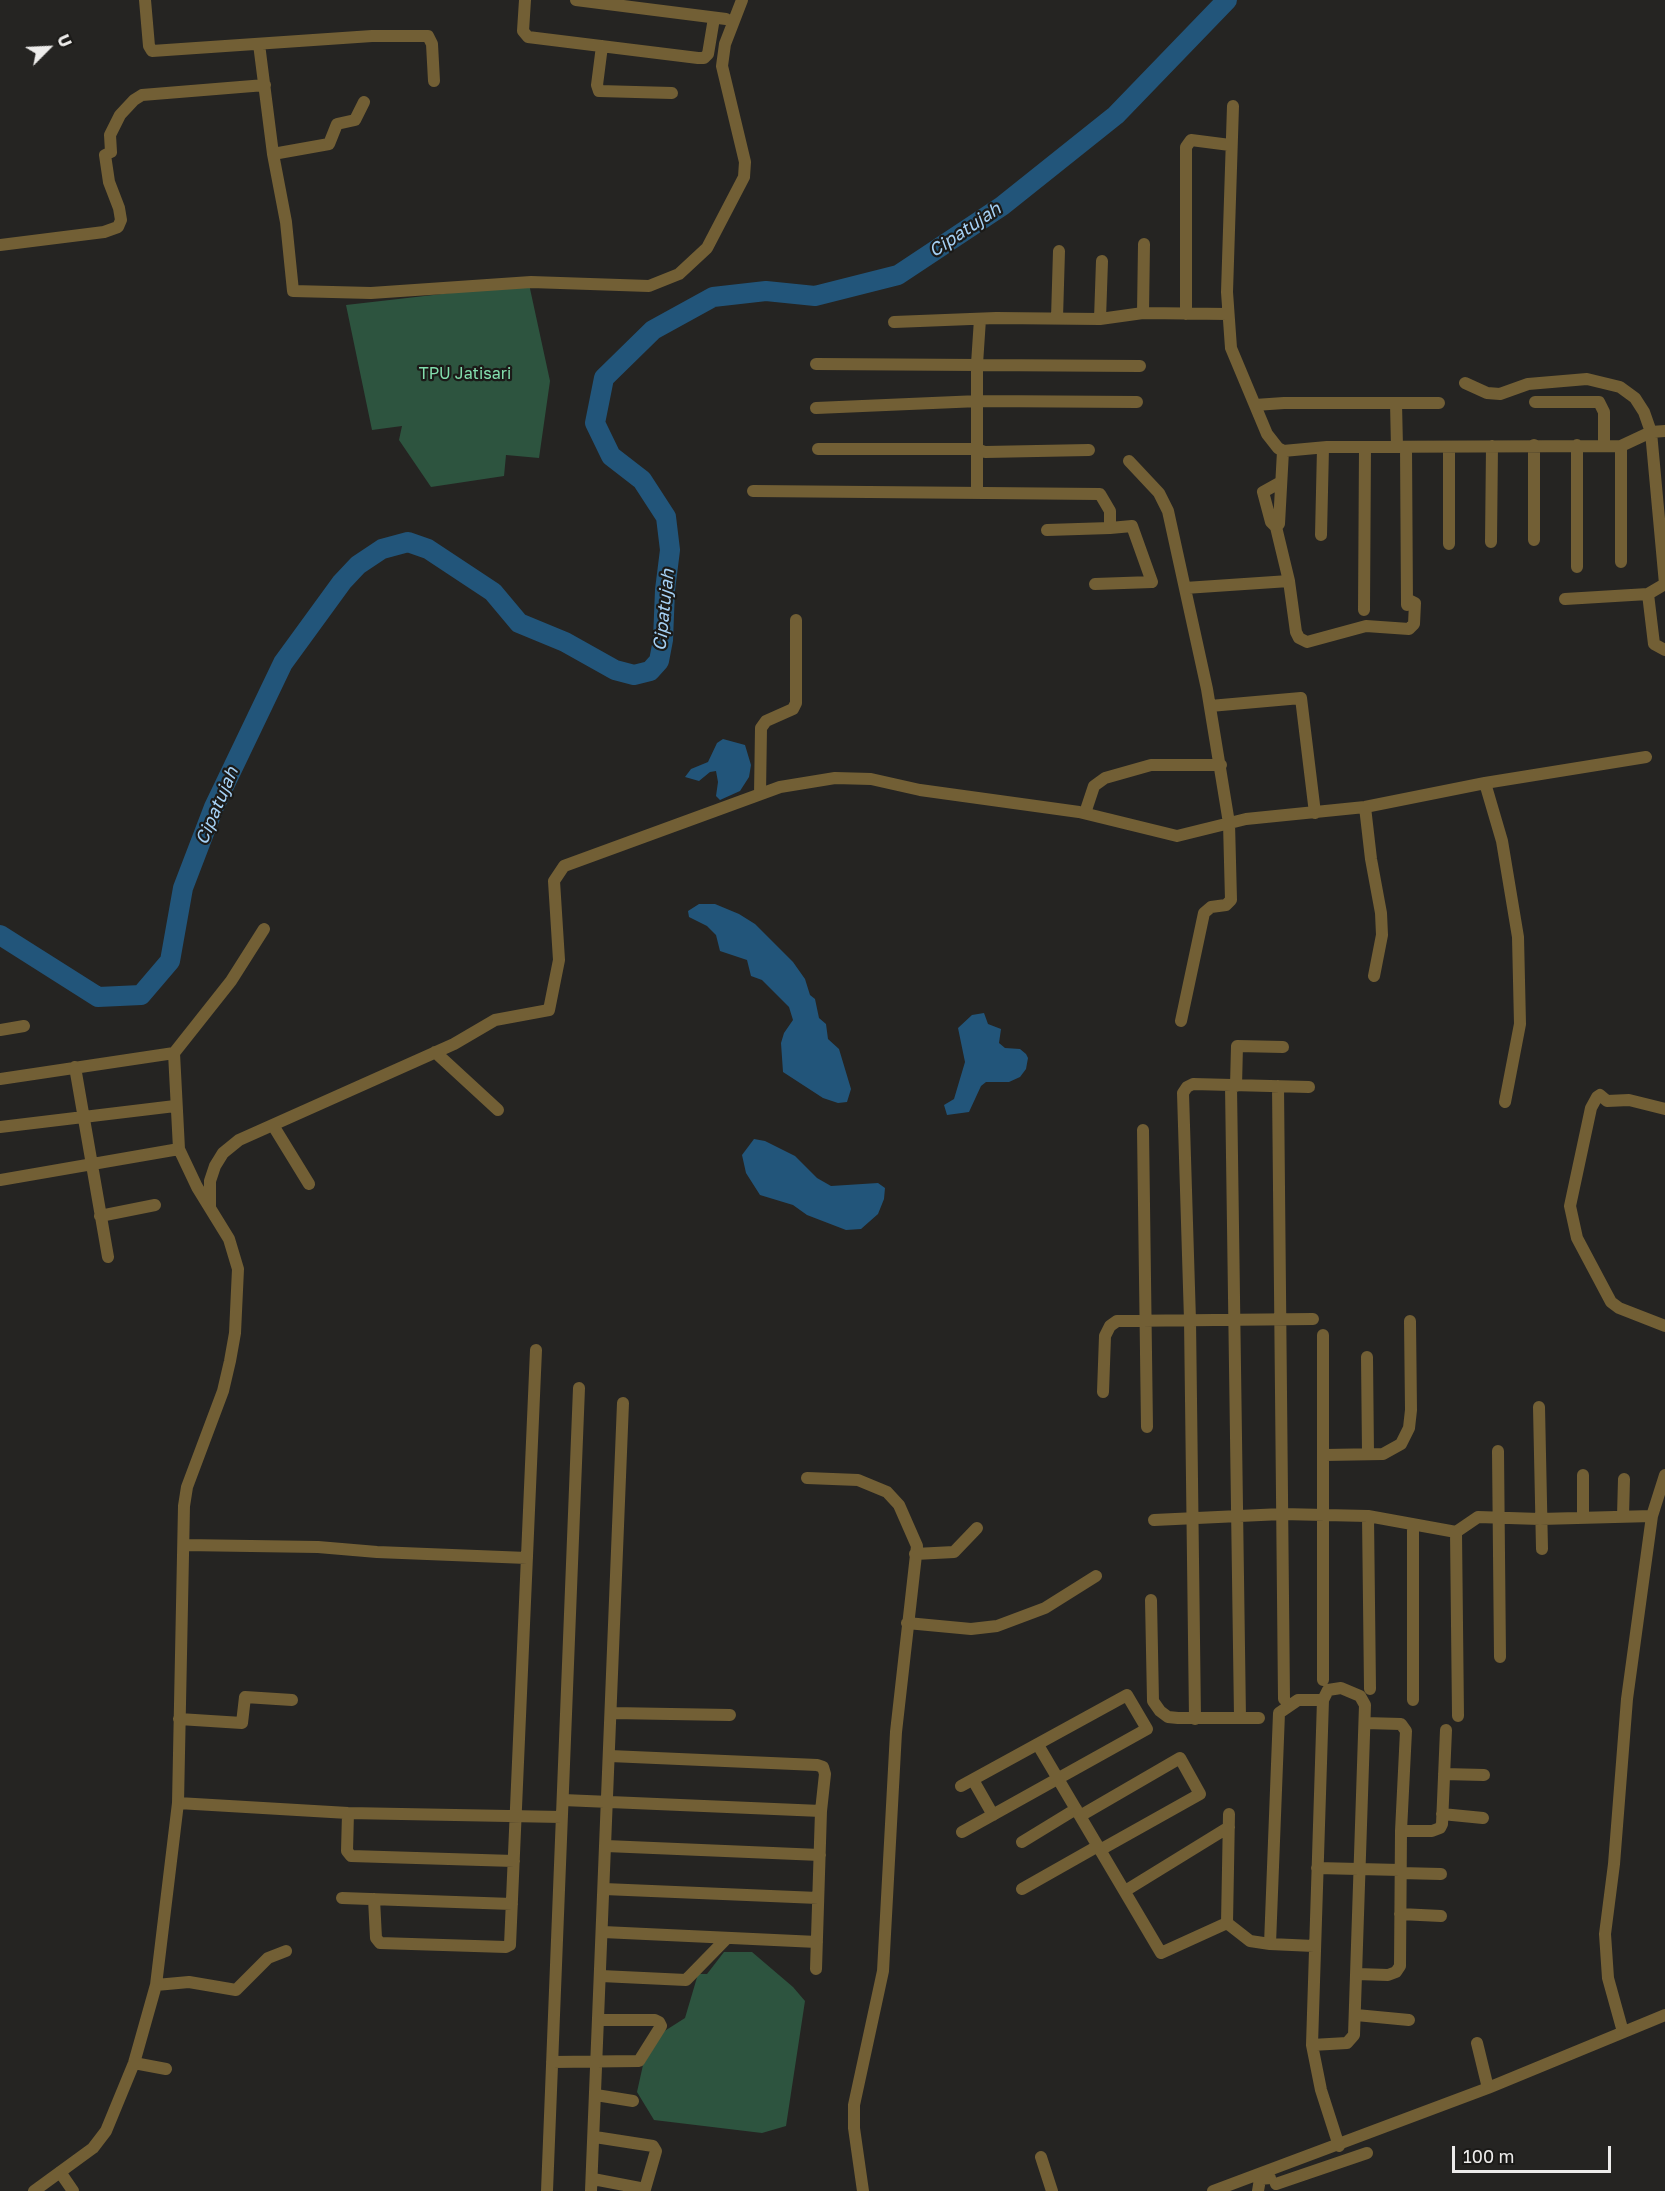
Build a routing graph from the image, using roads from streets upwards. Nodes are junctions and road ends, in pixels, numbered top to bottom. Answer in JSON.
{"nodes":[{"id":1,"x":145,"y":0,"type":"edge"},
{"id":2,"x":525,"y":0,"type":"edge"},
{"id":3,"x":576,"y":0,"type":"edge"},
{"id":4,"x":742,"y":0,"type":"edge"},
{"id":5,"x":259,"y":44,"type":"junction"},
{"id":6,"x":602,"y":46,"type":"junction"},
{"id":7,"x":434,"y":81,"type":"dead end"},
{"id":8,"x":265,"y":85,"type":"junction"},
{"id":9,"x":672,"y":93,"type":"dead end"},
{"id":10,"x":364,"y":102,"type":"dead end"},
{"id":11,"x":1233,"y":106,"type":"dead end"},
{"id":12,"x":1230,"y":144,"type":"junction"},
{"id":13,"x":273,"y":154,"type":"junction"},
{"id":14,"x":1144,"y":244,"type":"dead end"},
{"id":15,"x":0,"y":245,"type":"edge"},
{"id":16,"x":1059,"y":251,"type":"dead end"},
{"id":17,"x":1102,"y":261,"type":"dead end"},
{"id":18,"x":1143,"y":313,"type":"junction"},
{"id":19,"x":1186,"y":314,"type":"junction"},
{"id":20,"x":1228,"y":314,"type":"junction"},
{"id":21,"x":1057,"y":318,"type":"junction"},
{"id":22,"x":980,"y":319,"type":"junction"},
{"id":23,"x":1100,"y":319,"type":"junction"},
{"id":24,"x":894,"y":322,"type":"dead end"},
{"id":25,"x":816,"y":364,"type":"dead end"},
{"id":26,"x":977,"y":364,"type":"junction"},
{"id":27,"x":1140,"y":366,"type":"dead end"},
{"id":28,"x":1465,"y":383,"type":"dead end"},
{"id":29,"x":979,"y":401,"type":"junction"},
{"id":30,"x":1137,"y":402,"type":"dead end"},
{"id":31,"x":1534,"y":402,"type":"dead end"},
{"id":32,"x":1396,"y":403,"type":"junction"},
{"id":33,"x":1439,"y":403,"type":"dead end"},
{"id":34,"x":1255,"y":405,"type":"junction"},
{"id":35,"x":816,"y":408,"type":"dead end"},
{"id":36,"x":1665,"y":431,"type":"edge"},
{"id":37,"x":1651,"y":432,"type":"junction"},
{"id":38,"x":1533,"y":445,"type":"junction"},
{"id":39,"x":1577,"y":445,"type":"junction"},
{"id":40,"x":1604,"y":445,"type":"junction"},
{"id":41,"x":1492,"y":446,"type":"junction"},
{"id":42,"x":1621,"y":446,"type":"junction"},
{"id":43,"x":1365,"y":447,"type":"junction"},
{"id":44,"x":1402,"y":447,"type":"junction"},
{"id":45,"x":1449,"y":447,"type":"junction"},
{"id":46,"x":1323,"y":448,"type":"junction"},
{"id":47,"x":818,"y":449,"type":"dead end"},
{"id":48,"x":977,"y":449,"type":"junction"},
{"id":49,"x":1089,"y":450,"type":"dead end"},
{"id":50,"x":1283,"y":451,"type":"junction"},
{"id":51,"x":1129,"y":461,"type":"dead end"},
{"id":52,"x":753,"y":490,"type":"dead end"},
{"id":53,"x":977,"y":492,"type":"junction"},
{"id":54,"x":1110,"y":528,"type":"junction"},
{"id":55,"x":1047,"y":530,"type":"dead end"},
{"id":56,"x":1321,"y":536,"type":"dead end"},
{"id":57,"x":1534,"y":540,"type":"dead end"},
{"id":58,"x":1491,"y":542,"type":"dead end"},
{"id":59,"x":1449,"y":544,"type":"dead end"},
{"id":60,"x":1621,"y":562,"type":"dead end"},
{"id":61,"x":1577,"y":567,"type":"dead end"},
{"id":62,"x":1289,"y":581,"type":"junction"},
{"id":63,"x":1095,"y":584,"type":"dead end"},
{"id":64,"x":1665,"y":584,"type":"edge"},
{"id":65,"x":1185,"y":588,"type":"junction"},
{"id":66,"x":1648,"y":594,"type":"junction"},
{"id":67,"x":1565,"y":599,"type":"dead end"},
{"id":68,"x":1364,"y":610,"type":"dead end"},
{"id":69,"x":796,"y":620,"type":"dead end"},
{"id":70,"x":1665,"y":650,"type":"edge"},
{"id":71,"x":1210,"y":706,"type":"junction"},
{"id":72,"x":1646,"y":757,"type":"dead end"},
{"id":73,"x":1221,"y":765,"type":"junction"},
{"id":74,"x":1485,"y":783,"type":"junction"},
{"id":75,"x":760,"y":794,"type":"junction"},
{"id":76,"x":1365,"y":807,"type":"junction"},
{"id":77,"x":1085,"y":813,"type":"junction"},
{"id":78,"x":1315,"y":813,"type":"junction"},
{"id":79,"x":1229,"y":823,"type":"junction"},
{"id":80,"x":264,"y":929,"type":"dead end"},
{"id":81,"x":1374,"y":976,"type":"dead end"},
{"id":82,"x":1181,"y":1021,"type":"dead end"},
{"id":83,"x":24,"y":1026,"type":"dead end"},
{"id":84,"x":0,"y":1030,"type":"edge"},
{"id":85,"x":1283,"y":1047,"type":"dead end"},
{"id":86,"x":435,"y":1052,"type":"junction"},
{"id":87,"x":174,"y":1053,"type":"junction"},
{"id":88,"x":75,"y":1067,"type":"junction"},
{"id":89,"x":0,"y":1079,"type":"edge"},
{"id":90,"x":1233,"y":1086,"type":"junction"},
{"id":91,"x":1278,"y":1086,"type":"junction"},
{"id":92,"x":1309,"y":1087,"type":"dead end"},
{"id":93,"x":1505,"y":1102,"type":"dead end"},
{"id":94,"x":175,"y":1106,"type":"junction"},
{"id":95,"x":1665,"y":1109,"type":"edge"},
{"id":96,"x":498,"y":1110,"type":"dead end"},
{"id":97,"x":83,"y":1115,"type":"junction"},
{"id":98,"x":0,"y":1127,"type":"edge"},
{"id":99,"x":274,"y":1127,"type":"junction"},
{"id":100,"x":1143,"y":1130,"type":"dead end"},
{"id":101,"x":179,"y":1149,"type":"junction"},
{"id":102,"x":93,"y":1166,"type":"junction"},
{"id":103,"x":0,"y":1178,"type":"edge"},
{"id":104,"x":309,"y":1184,"type":"dead end"},
{"id":105,"x":155,"y":1205,"type":"dead end"},
{"id":106,"x":210,"y":1207,"type":"junction"},
{"id":107,"x":100,"y":1216,"type":"junction"},
{"id":108,"x":108,"y":1257,"type":"dead end"},
{"id":109,"x":1280,"y":1319,"type":"junction"},
{"id":110,"x":1313,"y":1319,"type":"dead end"},
{"id":111,"x":1146,"y":1320,"type":"junction"},
{"id":112,"x":1190,"y":1320,"type":"junction"},
{"id":113,"x":1235,"y":1320,"type":"junction"},
{"id":114,"x":1410,"y":1321,"type":"dead end"},
{"id":115,"x":1665,"y":1326,"type":"edge"},
{"id":116,"x":1323,"y":1335,"type":"dead end"},
{"id":117,"x":536,"y":1350,"type":"dead end"},
{"id":118,"x":1366,"y":1357,"type":"dead end"},
{"id":119,"x":579,"y":1388,"type":"dead end"},
{"id":120,"x":1103,"y":1392,"type":"dead end"},
{"id":121,"x":623,"y":1402,"type":"dead end"},
{"id":122,"x":1539,"y":1407,"type":"dead end"},
{"id":123,"x":1148,"y":1426,"type":"dead end"},
{"id":124,"x":1498,"y":1451,"type":"dead end"},
{"id":125,"x":1368,"y":1454,"type":"junction"},
{"id":126,"x":1325,"y":1455,"type":"junction"},
{"id":127,"x":1583,"y":1475,"type":"dead end"},
{"id":128,"x":1665,"y":1475,"type":"edge"},
{"id":129,"x":807,"y":1478,"type":"dead end"},
{"id":130,"x":1624,"y":1479,"type":"dead end"},
{"id":131,"x":1282,"y":1514,"type":"junction"},
{"id":132,"x":1325,"y":1515,"type":"junction"},
{"id":133,"x":1238,"y":1516,"type":"junction"},
{"id":134,"x":1368,"y":1516,"type":"junction"},
{"id":135,"x":1583,"y":1516,"type":"junction"},
{"id":136,"x":1623,"y":1516,"type":"junction"},
{"id":137,"x":1652,"y":1516,"type":"junction"},
{"id":138,"x":1193,"y":1518,"type":"junction"},
{"id":139,"x":1498,"y":1518,"type":"junction"},
{"id":140,"x":1540,"y":1519,"type":"junction"},
{"id":141,"x":1154,"y":1520,"type":"dead end"},
{"id":142,"x":1413,"y":1525,"type":"junction"},
{"id":143,"x":977,"y":1528,"type":"dead end"},
{"id":144,"x":1456,"y":1532,"type":"junction"},
{"id":145,"x":184,"y":1545,"type":"junction"},
{"id":146,"x":1542,"y":1549,"type":"dead end"},
{"id":147,"x":915,"y":1554,"type":"junction"},
{"id":148,"x":527,"y":1558,"type":"junction"},
{"id":149,"x":1095,"y":1576,"type":"dead end"},
{"id":150,"x":1151,"y":1600,"type":"dead end"},
{"id":151,"x":907,"y":1623,"type":"junction"},
{"id":152,"x":1500,"y":1657,"type":"dead end"},
{"id":153,"x":1323,"y":1680,"type":"dead end"},
{"id":154,"x":1370,"y":1689,"type":"dead end"},
{"id":155,"x":1284,"y":1699,"type":"dead end"},
{"id":156,"x":292,"y":1700,"type":"dead end"},
{"id":157,"x":1323,"y":1700,"type":"junction"},
{"id":158,"x":1413,"y":1700,"type":"dead end"},
{"id":159,"x":612,"y":1713,"type":"junction"},
{"id":160,"x":730,"y":1715,"type":"dead end"},
{"id":161,"x":1458,"y":1716,"type":"dead end"},
{"id":162,"x":1240,"y":1717,"type":"junction"},
{"id":163,"x":1259,"y":1718,"type":"dead end"},
{"id":164,"x":179,"y":1719,"type":"junction"},
{"id":165,"x":1195,"y":1719,"type":"junction"},
{"id":166,"x":1365,"y":1723,"type":"junction"},
{"id":167,"x":1446,"y":1730,"type":"dead end"},
{"id":168,"x":1038,"y":1745,"type":"junction"},
{"id":169,"x":610,"y":1756,"type":"junction"},
{"id":170,"x":1444,"y":1774,"type":"junction"},
{"id":171,"x":1484,"y":1775,"type":"dead end"},
{"id":172,"x":1059,"y":1780,"type":"junction"},
{"id":173,"x":563,"y":1800,"type":"junction"},
{"id":174,"x":608,"y":1802,"type":"junction"},
{"id":175,"x":178,"y":1803,"type":"junction"},
{"id":176,"x":821,"y":1811,"type":"junction"},
{"id":177,"x":1078,"y":1812,"type":"junction"},
{"id":178,"x":348,"y":1813,"type":"junction"},
{"id":179,"x":1229,"y":1814,"type":"dead end"},
{"id":180,"x":1443,"y":1814,"type":"junction"},
{"id":181,"x":993,"y":1815,"type":"junction"},
{"id":182,"x":516,"y":1816,"type":"junction"},
{"id":183,"x":562,"y":1817,"type":"junction"},
{"id":184,"x":1483,"y":1818,"type":"dead end"},
{"id":185,"x":1229,"y":1827,"type":"junction"},
{"id":186,"x":1401,"y":1831,"type":"junction"},
{"id":187,"x":962,"y":1832,"type":"dead end"},
{"id":188,"x":1022,"y":1842,"type":"dead end"},
{"id":189,"x":606,"y":1846,"type":"junction"},
{"id":190,"x":1099,"y":1848,"type":"junction"},
{"id":191,"x":820,"y":1855,"type":"junction"},
{"id":192,"x":514,"y":1861,"type":"junction"},
{"id":193,"x":1317,"y":1868,"type":"junction"},
{"id":194,"x":1360,"y":1869,"type":"junction"},
{"id":195,"x":1400,"y":1871,"type":"junction"},
{"id":196,"x":1441,"y":1874,"type":"dead end"},
{"id":197,"x":604,"y":1889,"type":"junction"},
{"id":198,"x":1022,"y":1889,"type":"dead end"},
{"id":199,"x":1125,"y":1891,"type":"junction"},
{"id":200,"x":342,"y":1898,"type":"dead end"},
{"id":201,"x":818,"y":1898,"type":"junction"},
{"id":202,"x":374,"y":1899,"type":"junction"},
{"id":203,"x":512,"y":1904,"type":"junction"},
{"id":204,"x":1400,"y":1914,"type":"junction"},
{"id":205,"x":1441,"y":1916,"type":"dead end"},
{"id":206,"x":1227,"y":1923,"type":"junction"},
{"id":207,"x":603,"y":1932,"type":"junction"},
{"id":208,"x":727,"y":1938,"type":"junction"},
{"id":209,"x":817,"y":1942,"type":"junction"},
{"id":210,"x":1270,"y":1944,"type":"junction"},
{"id":211,"x":1314,"y":1946,"type":"junction"},
{"id":212,"x":286,"y":1951,"type":"dead end"},
{"id":213,"x":816,"y":1969,"type":"dead end"},
{"id":214,"x":1357,"y":1974,"type":"junction"},
{"id":215,"x":601,"y":1976,"type":"junction"},
{"id":216,"x":156,"y":1985,"type":"junction"},
{"id":217,"x":1356,"y":2015,"type":"junction"},
{"id":218,"x":1665,"y":2015,"type":"edge"},
{"id":219,"x":599,"y":2020,"type":"junction"},
{"id":220,"x":1409,"y":2020,"type":"dead end"},
{"id":221,"x":1623,"y":2032,"type":"junction"},
{"id":222,"x":1477,"y":2043,"type":"dead end"},
{"id":223,"x":1312,"y":2045,"type":"junction"},
{"id":224,"x":552,"y":2062,"type":"junction"},
{"id":225,"x":598,"y":2062,"type":"junction"},
{"id":226,"x":134,"y":2063,"type":"junction"},
{"id":227,"x":166,"y":2069,"type":"dead end"},
{"id":228,"x":1488,"y":2088,"type":"junction"},
{"id":229,"x":596,"y":2095,"type":"junction"},
{"id":230,"x":633,"y":2101,"type":"dead end"},
{"id":231,"x":595,"y":2137,"type":"junction"},
{"id":232,"x":1339,"y":2146,"type":"junction"},
{"id":233,"x":1367,"y":2153,"type":"dead end"},
{"id":234,"x":1041,"y":2157,"type":"dead end"},
{"id":235,"x":1274,"y":2167,"type":"junction"},
{"id":236,"x":60,"y":2172,"type":"junction"},
{"id":237,"x":592,"y":2185,"type":"edge"},
{"id":238,"x":1254,"y":2185,"type":"edge"},
{"id":239,"x":1276,"y":2185,"type":"edge"},
{"id":240,"x":34,"y":2191,"type":"edge"},
{"id":241,"x":73,"y":2191,"type":"edge"},
{"id":242,"x":547,"y":2191,"type":"edge"},
{"id":243,"x":863,"y":2191,"type":"edge"},
{"id":244,"x":1052,"y":2191,"type":"edge"},
{"id":245,"x":1213,"y":2191,"type":"edge"}],
"edges":[{"from":1,"to":5,"type":"street"},
{"from":2,"to":6,"type":"street"},
{"from":3,"to":6,"type":"street"},
{"from":4,"to":13,"type":"street"},
{"from":5,"to":7,"type":"street"},
{"from":5,"to":8,"type":"street"},
{"from":6,"to":9,"type":"street"},
{"from":8,"to":13,"type":"street"},
{"from":8,"to":15,"type":"street"},
{"from":10,"to":13,"type":"street"},
{"from":11,"to":12,"type":"street"},
{"from":12,"to":19,"type":"street"},
{"from":12,"to":20,"type":"street"},
{"from":14,"to":18,"type":"street"},
{"from":16,"to":21,"type":"street"},
{"from":17,"to":23,"type":"street"},
{"from":18,"to":19,"type":"street"},
{"from":18,"to":23,"type":"street"},
{"from":19,"to":20,"type":"street"},
{"from":20,"to":34,"type":"street"},
{"from":21,"to":22,"type":"street"},
{"from":21,"to":23,"type":"street"},
{"from":22,"to":24,"type":"street"},
{"from":22,"to":26,"type":"street"},
{"from":25,"to":26,"type":"street"},
{"from":26,"to":27,"type":"street"},
{"from":26,"to":29,"type":"street"},
{"from":28,"to":37,"type":"street"},
{"from":29,"to":30,"type":"street"},
{"from":29,"to":35,"type":"street"},
{"from":29,"to":48,"type":"street"},
{"from":31,"to":40,"type":"street"},
{"from":32,"to":33,"type":"street"},
{"from":32,"to":34,"type":"street"},
{"from":32,"to":44,"type":"street"},
{"from":34,"to":50,"type":"street"},
{"from":36,"to":37,"type":"street"},
{"from":37,"to":42,"type":"street"},
{"from":37,"to":64,"type":"street"},
{"from":38,"to":39,"type":"street"},
{"from":38,"to":41,"type":"street"},
{"from":38,"to":57,"type":"street"},
{"from":39,"to":40,"type":"street"},
{"from":39,"to":61,"type":"street"},
{"from":40,"to":42,"type":"street"},
{"from":41,"to":45,"type":"street"},
{"from":41,"to":58,"type":"street"},
{"from":42,"to":60,"type":"street"},
{"from":43,"to":44,"type":"street"},
{"from":43,"to":46,"type":"street"},
{"from":43,"to":68,"type":"street"},
{"from":44,"to":45,"type":"street"},
{"from":44,"to":62,"type":"street"},
{"from":45,"to":59,"type":"street"},
{"from":46,"to":50,"type":"street"},
{"from":46,"to":56,"type":"street"},
{"from":47,"to":48,"type":"street"},
{"from":48,"to":49,"type":"street"},
{"from":48,"to":53,"type":"street"},
{"from":50,"to":62,"type":"street"},
{"from":51,"to":65,"type":"street"},
{"from":52,"to":53,"type":"street"},
{"from":53,"to":54,"type":"street"},
{"from":54,"to":55,"type":"street"},
{"from":54,"to":63,"type":"street"},
{"from":62,"to":65,"type":"street"},
{"from":64,"to":66,"type":"street"},
{"from":65,"to":71,"type":"street"},
{"from":66,"to":67,"type":"street"},
{"from":66,"to":70,"type":"street"},
{"from":69,"to":75,"type":"street"},
{"from":71,"to":73,"type":"street"},
{"from":71,"to":78,"type":"street"},
{"from":72,"to":74,"type":"street"},
{"from":73,"to":77,"type":"street"},
{"from":73,"to":79,"type":"street"},
{"from":74,"to":76,"type":"street"},
{"from":74,"to":93,"type":"street"},
{"from":75,"to":77,"type":"street"},
{"from":75,"to":86,"type":"street"},
{"from":76,"to":78,"type":"street"},
{"from":76,"to":81,"type":"street"},
{"from":77,"to":79,"type":"street"},
{"from":78,"to":79,"type":"street"},
{"from":79,"to":82,"type":"street"},
{"from":80,"to":87,"type":"street"},
{"from":83,"to":84,"type":"street"},
{"from":85,"to":90,"type":"street"},
{"from":86,"to":96,"type":"street"},
{"from":86,"to":99,"type":"street"},
{"from":87,"to":88,"type":"street"},
{"from":87,"to":94,"type":"street"},
{"from":88,"to":89,"type":"street"},
{"from":88,"to":97,"type":"street"},
{"from":90,"to":91,"type":"street"},
{"from":90,"to":112,"type":"street"},
{"from":90,"to":113,"type":"street"},
{"from":91,"to":92,"type":"street"},
{"from":91,"to":109,"type":"street"},
{"from":94,"to":97,"type":"street"},
{"from":94,"to":101,"type":"street"},
{"from":95,"to":115,"type":"street"},
{"from":97,"to":98,"type":"street"},
{"from":97,"to":102,"type":"street"},
{"from":99,"to":104,"type":"street"},
{"from":99,"to":106,"type":"street"},
{"from":100,"to":111,"type":"street"},
{"from":101,"to":102,"type":"street"},
{"from":101,"to":106,"type":"street"},
{"from":102,"to":103,"type":"street"},
{"from":102,"to":107,"type":"street"},
{"from":105,"to":107,"type":"street"},
{"from":106,"to":145,"type":"street"},
{"from":107,"to":108,"type":"street"},
{"from":109,"to":110,"type":"street"},
{"from":109,"to":113,"type":"street"},
{"from":109,"to":131,"type":"street"},
{"from":111,"to":112,"type":"street"},
{"from":111,"to":120,"type":"street"},
{"from":111,"to":123,"type":"street"},
{"from":112,"to":113,"type":"street"},
{"from":112,"to":138,"type":"street"},
{"from":113,"to":133,"type":"street"},
{"from":114,"to":125,"type":"street"},
{"from":116,"to":126,"type":"street"},
{"from":117,"to":148,"type":"street"},
{"from":118,"to":125,"type":"street"},
{"from":119,"to":173,"type":"street"},
{"from":121,"to":159,"type":"street"},
{"from":122,"to":140,"type":"street"},
{"from":124,"to":139,"type":"street"},
{"from":125,"to":126,"type":"street"},
{"from":126,"to":132,"type":"street"},
{"from":127,"to":135,"type":"street"},
{"from":128,"to":137,"type":"street"},
{"from":129,"to":147,"type":"street"},
{"from":130,"to":136,"type":"street"},
{"from":131,"to":132,"type":"street"},
{"from":131,"to":133,"type":"street"},
{"from":131,"to":155,"type":"street"},
{"from":132,"to":134,"type":"street"},
{"from":132,"to":153,"type":"street"},
{"from":133,"to":138,"type":"street"},
{"from":133,"to":162,"type":"street"},
{"from":134,"to":142,"type":"street"},
{"from":134,"to":154,"type":"street"},
{"from":135,"to":136,"type":"street"},
{"from":135,"to":140,"type":"street"},
{"from":136,"to":137,"type":"street"},
{"from":137,"to":221,"type":"street"},
{"from":138,"to":141,"type":"street"},
{"from":138,"to":165,"type":"street"},
{"from":139,"to":140,"type":"street"},
{"from":139,"to":144,"type":"street"},
{"from":139,"to":152,"type":"street"},
{"from":140,"to":146,"type":"street"},
{"from":142,"to":144,"type":"street"},
{"from":142,"to":158,"type":"street"},
{"from":143,"to":147,"type":"street"},
{"from":144,"to":161,"type":"street"},
{"from":145,"to":148,"type":"street"},
{"from":145,"to":164,"type":"street"},
{"from":147,"to":151,"type":"street"},
{"from":148,"to":182,"type":"street"},
{"from":149,"to":151,"type":"street"},
{"from":150,"to":165,"type":"street"},
{"from":151,"to":243,"type":"street"},
{"from":156,"to":164,"type":"street"},
{"from":157,"to":166,"type":"street"},
{"from":157,"to":193,"type":"street"},
{"from":157,"to":210,"type":"street"},
{"from":159,"to":160,"type":"street"},
{"from":159,"to":169,"type":"street"},
{"from":162,"to":163,"type":"street"},
{"from":162,"to":165,"type":"street"},
{"from":164,"to":175,"type":"street"},
{"from":166,"to":186,"type":"street"},
{"from":166,"to":194,"type":"street"},
{"from":167,"to":170,"type":"street"},
{"from":168,"to":172,"type":"street"},
{"from":168,"to":172,"type":"street"},
{"from":168,"to":181,"type":"street"},
{"from":169,"to":174,"type":"street"},
{"from":169,"to":176,"type":"street"},
{"from":170,"to":171,"type":"street"},
{"from":170,"to":180,"type":"street"},
{"from":172,"to":177,"type":"street"},
{"from":172,"to":181,"type":"street"},
{"from":173,"to":174,"type":"street"},
{"from":173,"to":183,"type":"street"},
{"from":174,"to":176,"type":"street"},
{"from":174,"to":189,"type":"street"},
{"from":175,"to":178,"type":"street"},
{"from":175,"to":216,"type":"street"},
{"from":176,"to":191,"type":"street"},
{"from":177,"to":188,"type":"street"},
{"from":177,"to":190,"type":"street"},
{"from":177,"to":190,"type":"street"},
{"from":178,"to":182,"type":"street"},
{"from":178,"to":192,"type":"street"},
{"from":179,"to":185,"type":"street"},
{"from":180,"to":184,"type":"street"},
{"from":180,"to":186,"type":"street"},
{"from":181,"to":187,"type":"street"},
{"from":182,"to":183,"type":"street"},
{"from":182,"to":192,"type":"street"},
{"from":183,"to":224,"type":"street"},
{"from":185,"to":199,"type":"street"},
{"from":185,"to":206,"type":"street"},
{"from":186,"to":195,"type":"street"},
{"from":189,"to":191,"type":"street"},
{"from":189,"to":197,"type":"street"},
{"from":190,"to":198,"type":"street"},
{"from":190,"to":199,"type":"street"},
{"from":191,"to":201,"type":"street"},
{"from":192,"to":203,"type":"street"},
{"from":193,"to":194,"type":"street"},
{"from":193,"to":211,"type":"street"},
{"from":194,"to":195,"type":"street"},
{"from":194,"to":214,"type":"street"},
{"from":195,"to":196,"type":"street"},
{"from":195,"to":204,"type":"street"},
{"from":197,"to":201,"type":"street"},
{"from":197,"to":207,"type":"street"},
{"from":199,"to":206,"type":"street"},
{"from":200,"to":202,"type":"street"},
{"from":201,"to":209,"type":"street"},
{"from":202,"to":203,"type":"street"},
{"from":202,"to":203,"type":"street"},
{"from":204,"to":205,"type":"street"},
{"from":204,"to":214,"type":"street"},
{"from":206,"to":210,"type":"street"},
{"from":207,"to":208,"type":"street"},
{"from":207,"to":215,"type":"street"},
{"from":208,"to":209,"type":"street"},
{"from":208,"to":215,"type":"street"},
{"from":209,"to":213,"type":"street"},
{"from":210,"to":211,"type":"street"},
{"from":211,"to":223,"type":"street"},
{"from":212,"to":216,"type":"street"},
{"from":214,"to":217,"type":"street"},
{"from":215,"to":219,"type":"street"},
{"from":216,"to":226,"type":"street"},
{"from":217,"to":220,"type":"street"},
{"from":217,"to":223,"type":"street"},
{"from":218,"to":221,"type":"street"},
{"from":219,"to":225,"type":"street"},
{"from":219,"to":225,"type":"street"},
{"from":221,"to":228,"type":"street"},
{"from":222,"to":228,"type":"street"},
{"from":223,"to":232,"type":"street"},
{"from":224,"to":225,"type":"street"},
{"from":224,"to":242,"type":"street"},
{"from":225,"to":229,"type":"street"},
{"from":226,"to":227,"type":"street"},
{"from":226,"to":236,"type":"street"},
{"from":228,"to":232,"type":"street"},
{"from":229,"to":230,"type":"street"},
{"from":229,"to":231,"type":"street"},
{"from":231,"to":237,"type":"street"},
{"from":231,"to":237,"type":"street"},
{"from":232,"to":235,"type":"street"},
{"from":233,"to":239,"type":"street"},
{"from":234,"to":244,"type":"street"},
{"from":235,"to":238,"type":"street"},
{"from":235,"to":239,"type":"street"},
{"from":236,"to":240,"type":"street"},
{"from":236,"to":241,"type":"street"},
{"from":238,"to":239,"type":"street"},
{"from":238,"to":245,"type":"street"}]}
